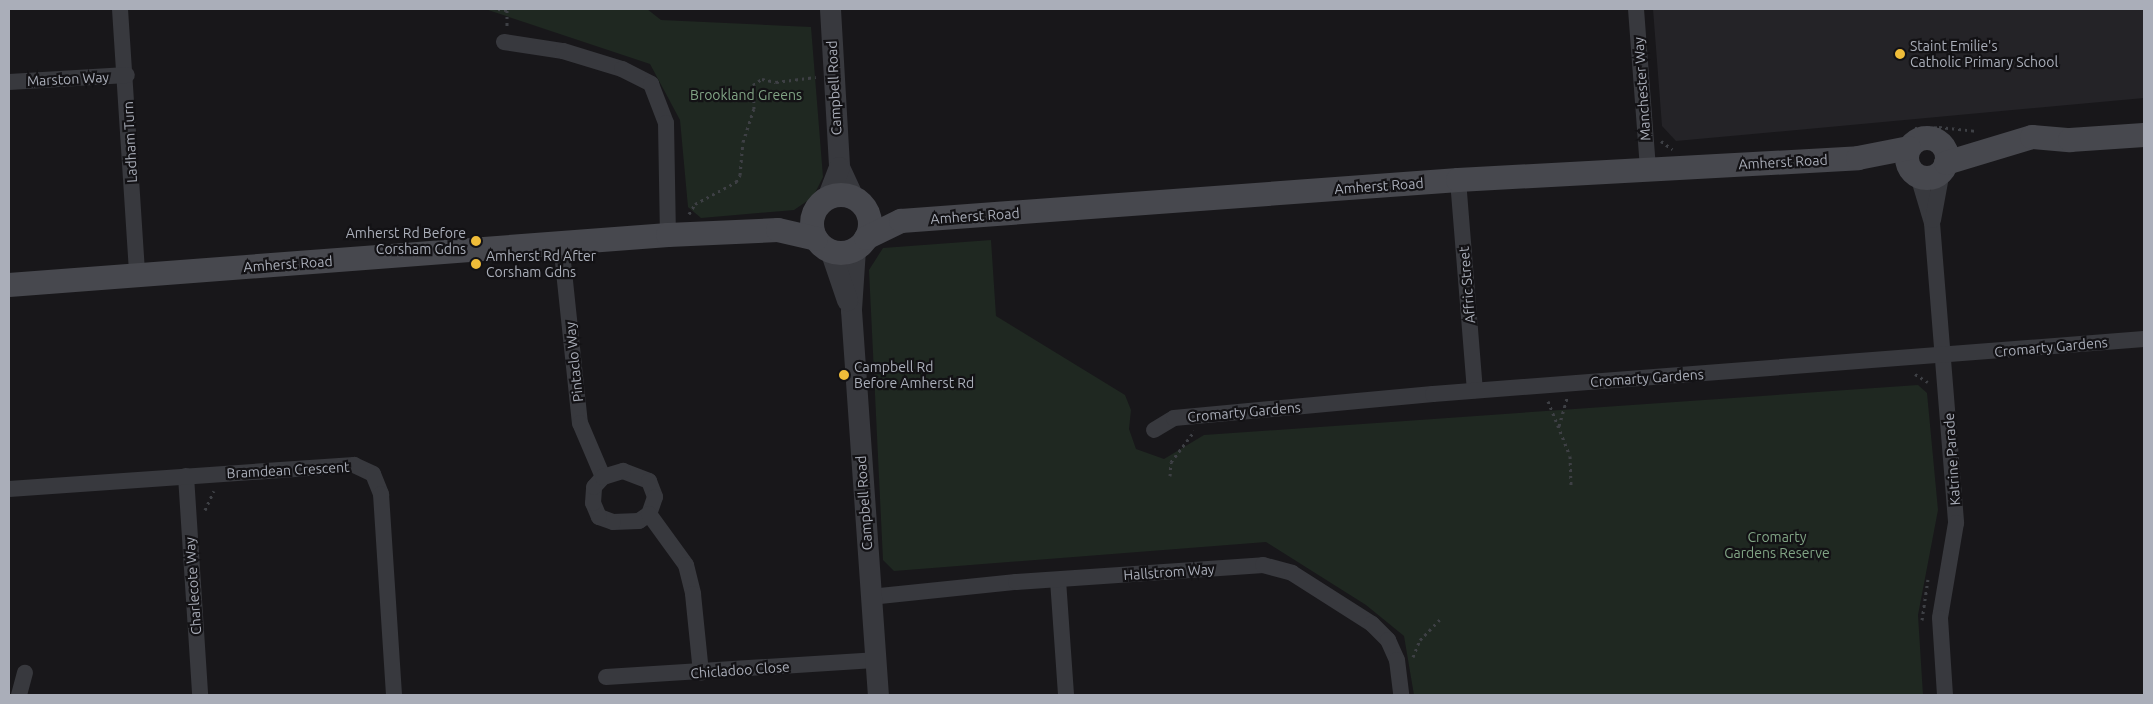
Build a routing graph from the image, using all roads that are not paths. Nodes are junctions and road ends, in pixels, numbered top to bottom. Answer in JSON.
{"nodes":[{"id":1,"x":120,"y":9,"type":"edge"},
{"id":2,"x":830,"y":9,"type":"edge"},
{"id":3,"x":1636,"y":9,"type":"edge"},
{"id":4,"x":504,"y":42,"type":"road end"},
{"id":5,"x":127,"y":75,"type":"junction"},
{"id":6,"x":9,"y":82,"type":"edge"},
{"id":7,"x":2144,"y":135,"type":"edge"},
{"id":8,"x":1909,"y":148,"type":"junction"},
{"id":9,"x":1858,"y":158,"type":"junction"},
{"id":10,"x":1943,"y":160,"type":"junction"},
{"id":11,"x":839,"y":167,"type":"junction"},
{"id":12,"x":1648,"y":168,"type":"junction"},
{"id":13,"x":1915,"y":174,"type":"junction"},
{"id":14,"x":1458,"y":180,"type":"junction"},
{"id":15,"x":858,"y":201,"type":"junction"},
{"id":16,"x":820,"y":206,"type":"junction"},
{"id":17,"x":901,"y":221,"type":"junction"},
{"id":18,"x":1932,"y":223,"type":"junction"},
{"id":19,"x":778,"y":230,"type":"junction"},
{"id":20,"x":668,"y":235,"type":"junction"},
{"id":21,"x":561,"y":243,"type":"junction"},
{"id":22,"x":860,"y":243,"type":"junction"},
{"id":23,"x":823,"y":245,"type":"junction"},
{"id":24,"x":137,"y":275,"type":"junction"},
{"id":25,"x":9,"y":285,"type":"edge"},
{"id":26,"x":851,"y":310,"type":"junction"},
{"id":27,"x":2144,"y":339,"type":"edge"},
{"id":28,"x":1944,"y":356,"type":"junction"},
{"id":29,"x":1475,"y":390,"type":"junction"},
{"id":30,"x":1154,"y":430,"type":"dead end"},
{"id":31,"x":186,"y":476,"type":"junction"},
{"id":32,"x":603,"y":476,"type":"junction"},
{"id":33,"x":9,"y":489,"type":"edge"},
{"id":34,"x":649,"y":514,"type":"junction"},
{"id":35,"x":1058,"y":580,"type":"junction"},
{"id":36,"x":870,"y":597,"type":"junction"},
{"id":37,"x":874,"y":660,"type":"junction"},
{"id":38,"x":25,"y":673,"type":"dead end"},
{"id":39,"x":701,"y":673,"type":"junction"},
{"id":40,"x":606,"y":677,"type":"dead end"},
{"id":41,"x":19,"y":695,"type":"edge"},
{"id":42,"x":200,"y":695,"type":"edge"},
{"id":43,"x":394,"y":695,"type":"edge"},
{"id":44,"x":878,"y":695,"type":"edge"},
{"id":45,"x":1066,"y":695,"type":"edge"},
{"id":46,"x":1401,"y":695,"type":"edge"},
{"id":47,"x":1945,"y":695,"type":"edge"}],
"edges":[{"from":1,"to":5,"type":"street","name":"Ladham Turn"},
{"from":2,"to":11,"type":"street","name":"Campbell Road"},
{"from":3,"to":12,"type":"street","name":"Manchester Way"},
{"from":4,"to":20,"type":"street"},
{"from":5,"to":6,"type":"street","name":"Marston Way"},
{"from":5,"to":24,"type":"street","name":"Ladham Turn"},
{"from":7,"to":10,"type":"main road"},
{"from":8,"to":9,"type":"main road","name":"Amherst Road"},
{"from":8,"to":10,"type":"main road"},
{"from":8,"to":13,"type":"main road"},
{"from":9,"to":12,"type":"main road","name":"Amherst Road"},
{"from":9,"to":13,"type":"main road","name":"Amherst Road"},
{"from":10,"to":13,"type":"main road"},
{"from":10,"to":18,"type":"street","name":"Katrine Parade"},
{"from":11,"to":15,"type":"street","name":"Campbell Road"},
{"from":11,"to":16,"type":"street","name":"Campbell Road"},
{"from":12,"to":14,"type":"main road","name":"Amherst Road"},
{"from":13,"to":18,"type":"street","name":"Katrine Parade"},
{"from":14,"to":17,"type":"main road","name":"Amherst Road"},
{"from":14,"to":29,"type":"street","name":"Affric Street"},
{"from":15,"to":16,"type":"main road","name":"Amherst Road"},
{"from":15,"to":17,"type":"main road","name":"Amherst Road"},
{"from":15,"to":22,"type":"main road"},
{"from":16,"to":19,"type":"main road","name":"Amherst Road"},
{"from":16,"to":23,"type":"main road"},
{"from":17,"to":22,"type":"main road","name":"Amherst Road"},
{"from":18,"to":28,"type":"street","name":"Katrine Parade"},
{"from":19,"to":20,"type":"main road","name":"Amherst Road"},
{"from":19,"to":23,"type":"main road","name":"Amherst Road"},
{"from":20,"to":21,"type":"main road","name":"Amherst Road"},
{"from":21,"to":24,"type":"main road","name":"Amherst Road"},
{"from":21,"to":32,"type":"street","name":"Pintaclo Way"},
{"from":22,"to":23,"type":"main road","name":"Amherst Road"},
{"from":22,"to":26,"type":"street","name":"Campbell Road"},
{"from":23,"to":26,"type":"street","name":"Campbell Road"},
{"from":24,"to":25,"type":"main road","name":"Amherst Road"},
{"from":26,"to":36,"type":"street","name":"Campbell Road"},
{"from":27,"to":28,"type":"street","name":"Cromarty Gardens"},
{"from":28,"to":29,"type":"street","name":"Cromarty Gardens"},
{"from":28,"to":47,"type":"street","name":"Katrine Parade"},
{"from":29,"to":30,"type":"street","name":"Cromarty Gardens"},
{"from":31,"to":33,"type":"street","name":"Bramdean Crescent"},
{"from":31,"to":42,"type":"street","name":"Charlecote Way"},
{"from":31,"to":43,"type":"street","name":"Bramdean Crescent"},
{"from":32,"to":34,"type":"street"},
{"from":32,"to":34,"type":"street"},
{"from":34,"to":39,"type":"street"},
{"from":35,"to":36,"type":"street","name":"Hallstrom Way"},
{"from":35,"to":45,"type":"street"},
{"from":35,"to":46,"type":"street","name":"Hallstrom Way"},
{"from":36,"to":37,"type":"street","name":"Campbell Road"},
{"from":37,"to":39,"type":"street","name":"Chicladoo Close"},
{"from":37,"to":44,"type":"street","name":"Campbell Road"},
{"from":38,"to":41,"type":"street"},
{"from":39,"to":40,"type":"street","name":"Chicladoo Close"}]}
